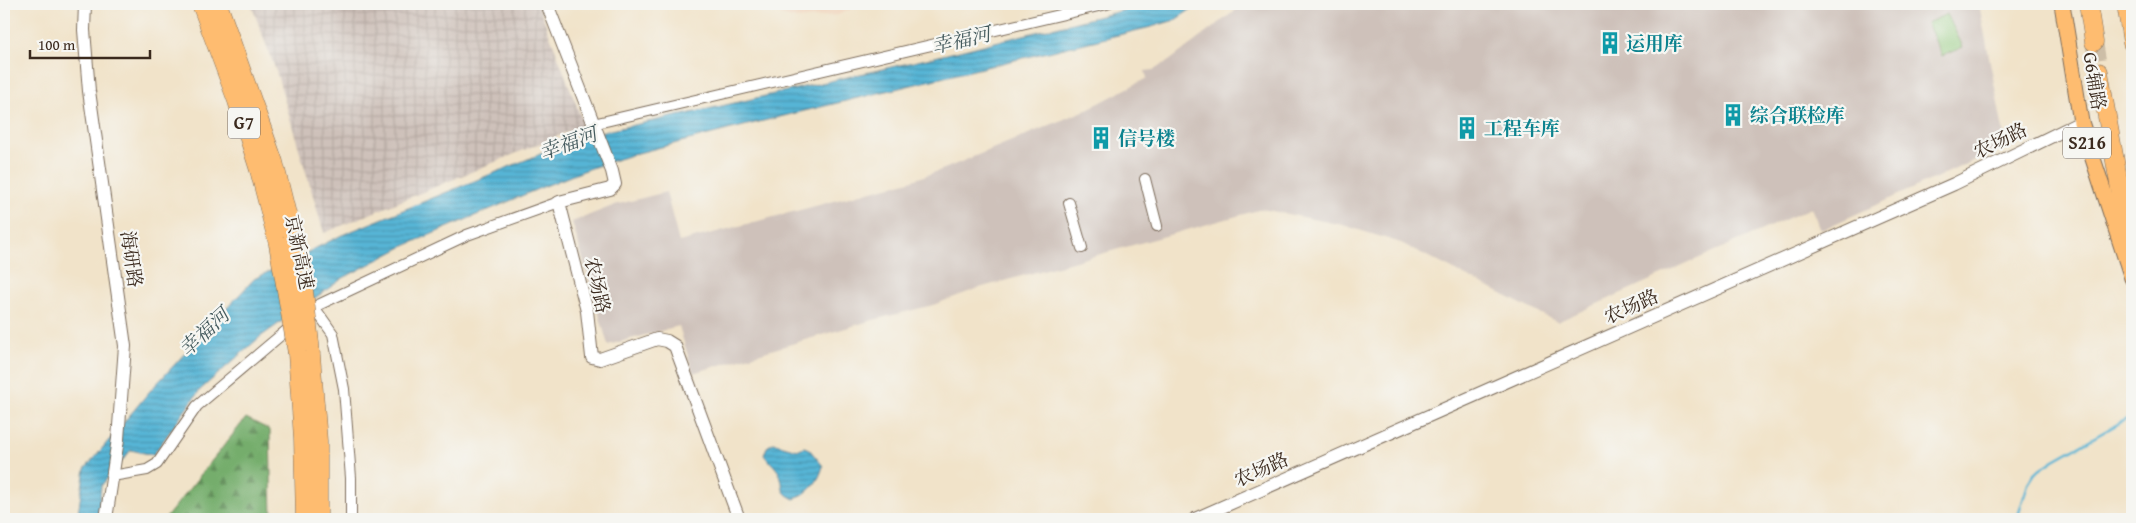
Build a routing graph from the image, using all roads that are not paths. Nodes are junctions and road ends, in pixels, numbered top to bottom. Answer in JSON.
{"nodes":[{"id":1,"x":85,"y":4,"type":"edge"},
{"id":2,"x":201,"y":4,"type":"edge"},
{"id":3,"x":218,"y":4,"type":"edge"},
{"id":4,"x":547,"y":4,"type":"edge"},
{"id":5,"x":1107,"y":4,"type":"edge"},
{"id":6,"x":2062,"y":4,"type":"edge"},
{"id":7,"x":2088,"y":4,"type":"edge"},
{"id":8,"x":2126,"y":4,"type":"edge"},
{"id":9,"x":2094,"y":42,"type":"tunnel mouth"},
{"id":10,"x":2132,"y":43,"type":"edge"},
{"id":11,"x":2098,"y":72,"type":"tunnel mouth"},
{"id":12,"x":2081,"y":122,"type":"junction"},
{"id":13,"x":594,"y":126,"type":"junction"},
{"id":14,"x":1145,"y":179,"type":"dead end"},
{"id":15,"x":559,"y":202,"type":"junction"},
{"id":16,"x":1069,"y":203,"type":"dead end"},
{"id":17,"x":1157,"y":226,"type":"dead end"},
{"id":18,"x":285,"y":239,"type":"junction"},
{"id":19,"x":1082,"y":248,"type":"dead end"},
{"id":20,"x":2132,"y":256,"type":"edge"},
{"id":21,"x":2132,"y":278,"type":"edge"},
{"id":22,"x":314,"y":307,"type":"junction"},
{"id":23,"x":303,"y":348,"type":"junction"},
{"id":24,"x":113,"y":471,"type":"junction"},
{"id":25,"x":106,"y":519,"type":"edge"},
{"id":26,"x":305,"y":519,"type":"edge"},
{"id":27,"x":318,"y":519,"type":"edge"},
{"id":28,"x":351,"y":519,"type":"edge"},
{"id":29,"x":738,"y":519,"type":"edge"},
{"id":30,"x":1195,"y":519,"type":"edge"}],
"edges":[{"from":1,"to":24,"type":"street","name":"海研路"},
{"from":2,"to":18,"type":"highway","name":"京新高速","number":"G7"},
{"from":3,"to":18,"type":"highway","name":"京新高速","number":"G7"},
{"from":4,"to":13,"type":"street"},
{"from":5,"to":13,"type":"street"},
{"from":6,"to":12,"type":"main road","name":"G6辅路","number":"S216"},
{"from":7,"to":9,"type":"highway"},
{"from":8,"to":10,"type":"highway"},
{"from":11,"to":20,"type":"highway"},
{"from":12,"to":21,"type":"main road","name":"G6辅路","number":"S216"},
{"from":12,"to":30,"type":"street","name":"农场路"},
{"from":13,"to":15,"type":"street"},
{"from":14,"to":17,"type":"street"},
{"from":15,"to":22,"type":"street"},
{"from":15,"to":29,"type":"street","name":"农场路"},
{"from":16,"to":19,"type":"street"},
{"from":18,"to":23,"type":"highway","name":"京新高速","number":"G7","bridge":true},
{"from":22,"to":24,"type":"street"},
{"from":22,"to":28,"type":"street"},
{"from":23,"to":26,"type":"highway","name":"京新高速","number":"G7"},
{"from":23,"to":27,"type":"highway","name":"京新高速","number":"G7"},
{"from":24,"to":25,"type":"street","name":"海研路"}]}
